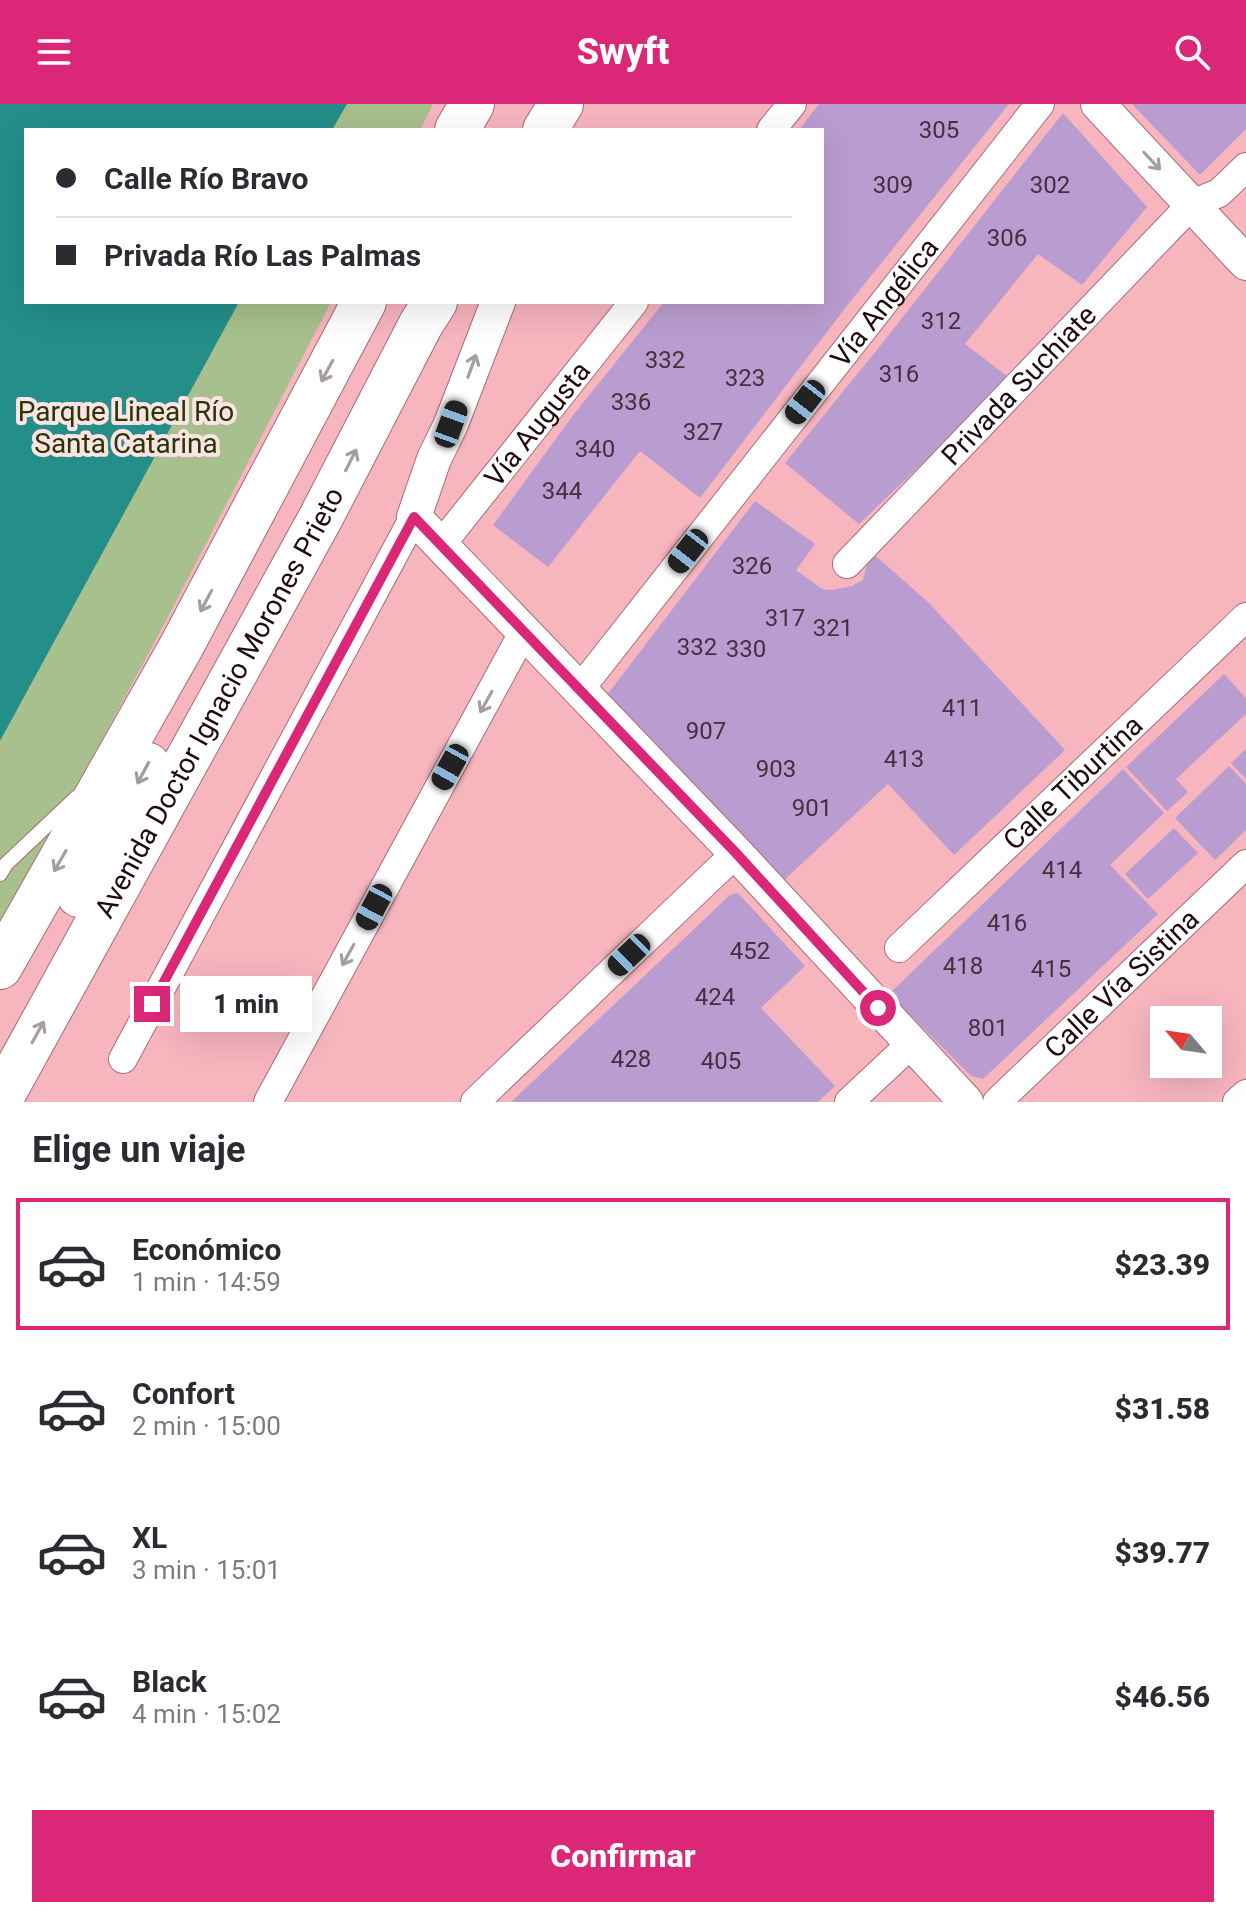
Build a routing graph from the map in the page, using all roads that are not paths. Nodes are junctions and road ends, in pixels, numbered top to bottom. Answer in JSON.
{"nodes":[{"id":1,"x":472,"y":104,"type":"edge"},
{"id":2,"x":561,"y":104,"type":"edge"},
{"id":3,"x":575,"y":104,"type":"edge"},
{"id":4,"x":792,"y":104,"type":"edge"},
{"id":5,"x":1040,"y":104,"type":"edge"},
{"id":6,"x":1098,"y":104,"type":"edge"},
{"id":7,"x":458,"y":128,"type":"edge"},
{"id":8,"x":546,"y":128,"type":"edge"},
{"id":9,"x":567,"y":128,"type":"edge"},
{"id":10,"x":773,"y":128,"type":"edge"},
{"id":11,"x":1246,"y":167,"type":"edge"},
{"id":12,"x":1192,"y":204,"type":"junction"},
{"id":13,"x":1246,"y":263,"type":"edge"},
{"id":14,"x":363,"y":304,"type":"edge"},
{"id":15,"x":434,"y":304,"type":"edge"},
{"id":16,"x":497,"y":304,"type":"edge"},
{"id":17,"x":632,"y":304,"type":"edge"},
{"id":18,"x":414,"y":517,"type":"junction"},
{"id":19,"x":440,"y":546,"type":"junction"},
{"id":20,"x":847,"y":564,"type":"dead end"},
{"id":21,"x":1246,"y":617,"type":"edge"},
{"id":22,"x":523,"y":633,"type":"junction"},
{"id":23,"x":181,"y":647,"type":"junction"},
{"id":24,"x":580,"y":689,"type":"junction"},
{"id":25,"x":118,"y":759,"type":"junction"},
{"id":26,"x":736,"y":853,"type":"junction"},
{"id":27,"x":1246,"y":864,"type":"edge"},
{"id":28,"x":0,"y":874,"type":"edge"},
{"id":29,"x":899,"y":948,"type":"dead end"},
{"id":30,"x":0,"y":967,"type":"edge"},
{"id":31,"x":0,"y":1041,"type":"edge"},
{"id":32,"x":911,"y":1044,"type":"junction"},
{"id":33,"x":123,"y":1059,"type":"dead end"},
{"id":34,"x":1246,"y":1094,"type":"edge"},
{"id":35,"x":0,"y":1100,"type":"edge"},
{"id":36,"x":268,"y":1102,"type":"edge"},
{"id":37,"x":475,"y":1102,"type":"edge"},
{"id":38,"x":849,"y":1102,"type":"edge"},
{"id":39,"x":966,"y":1102,"type":"edge"},
{"id":40,"x":997,"y":1102,"type":"edge"},
{"id":41,"x":1237,"y":1102,"type":"edge"}],
"edges":[{"from":1,"to":7,"type":"main road"},
{"from":2,"to":8,"type":"main road"},
{"from":3,"to":9,"type":"street"},
{"from":4,"to":10,"type":"street"},
{"from":5,"to":24,"type":"street","name":"Vía Angélica"},
{"from":6,"to":12,"type":"street","one_way":true},
{"from":11,"to":12,"type":"street","name":"Privada Suchiate"},
{"from":12,"to":13,"type":"street"},
{"from":12,"to":20,"type":"street","name":"Privada Suchiate"},
{"from":14,"to":23,"type":"main road","one_way":true},
{"from":35,"to":15,"type":"main road","name":"Avenida Doctor Ignacio Morones Prieto","one_way":true},
{"from":18,"to":16,"type":"street","one_way":true},
{"from":17,"to":19,"type":"street","name":"Vía Augusta"},
{"from":18,"to":19,"type":"street"},
{"from":18,"to":33,"type":"street"},
{"from":19,"to":22,"type":"street"},
{"from":21,"to":29,"type":"street","name":"Calle Tiburtina"},
{"from":22,"to":24,"type":"street"},
{"from":22,"to":36,"type":"street","one_way":true},
{"from":23,"to":25,"type":"main road"},
{"from":23,"to":31,"type":"main road","one_way":true},
{"from":24,"to":26,"type":"street"},
{"from":25,"to":28,"type":"lane"},
{"from":25,"to":30,"type":"main road","one_way":true},
{"from":26,"to":32,"type":"street"},
{"from":26,"to":37,"type":"street"},
{"from":27,"to":40,"type":"street","name":"Calle Vía Sistina"},
{"from":32,"to":38,"type":"street"},
{"from":32,"to":39,"type":"street"},
{"from":34,"to":41,"type":"street"}]}
